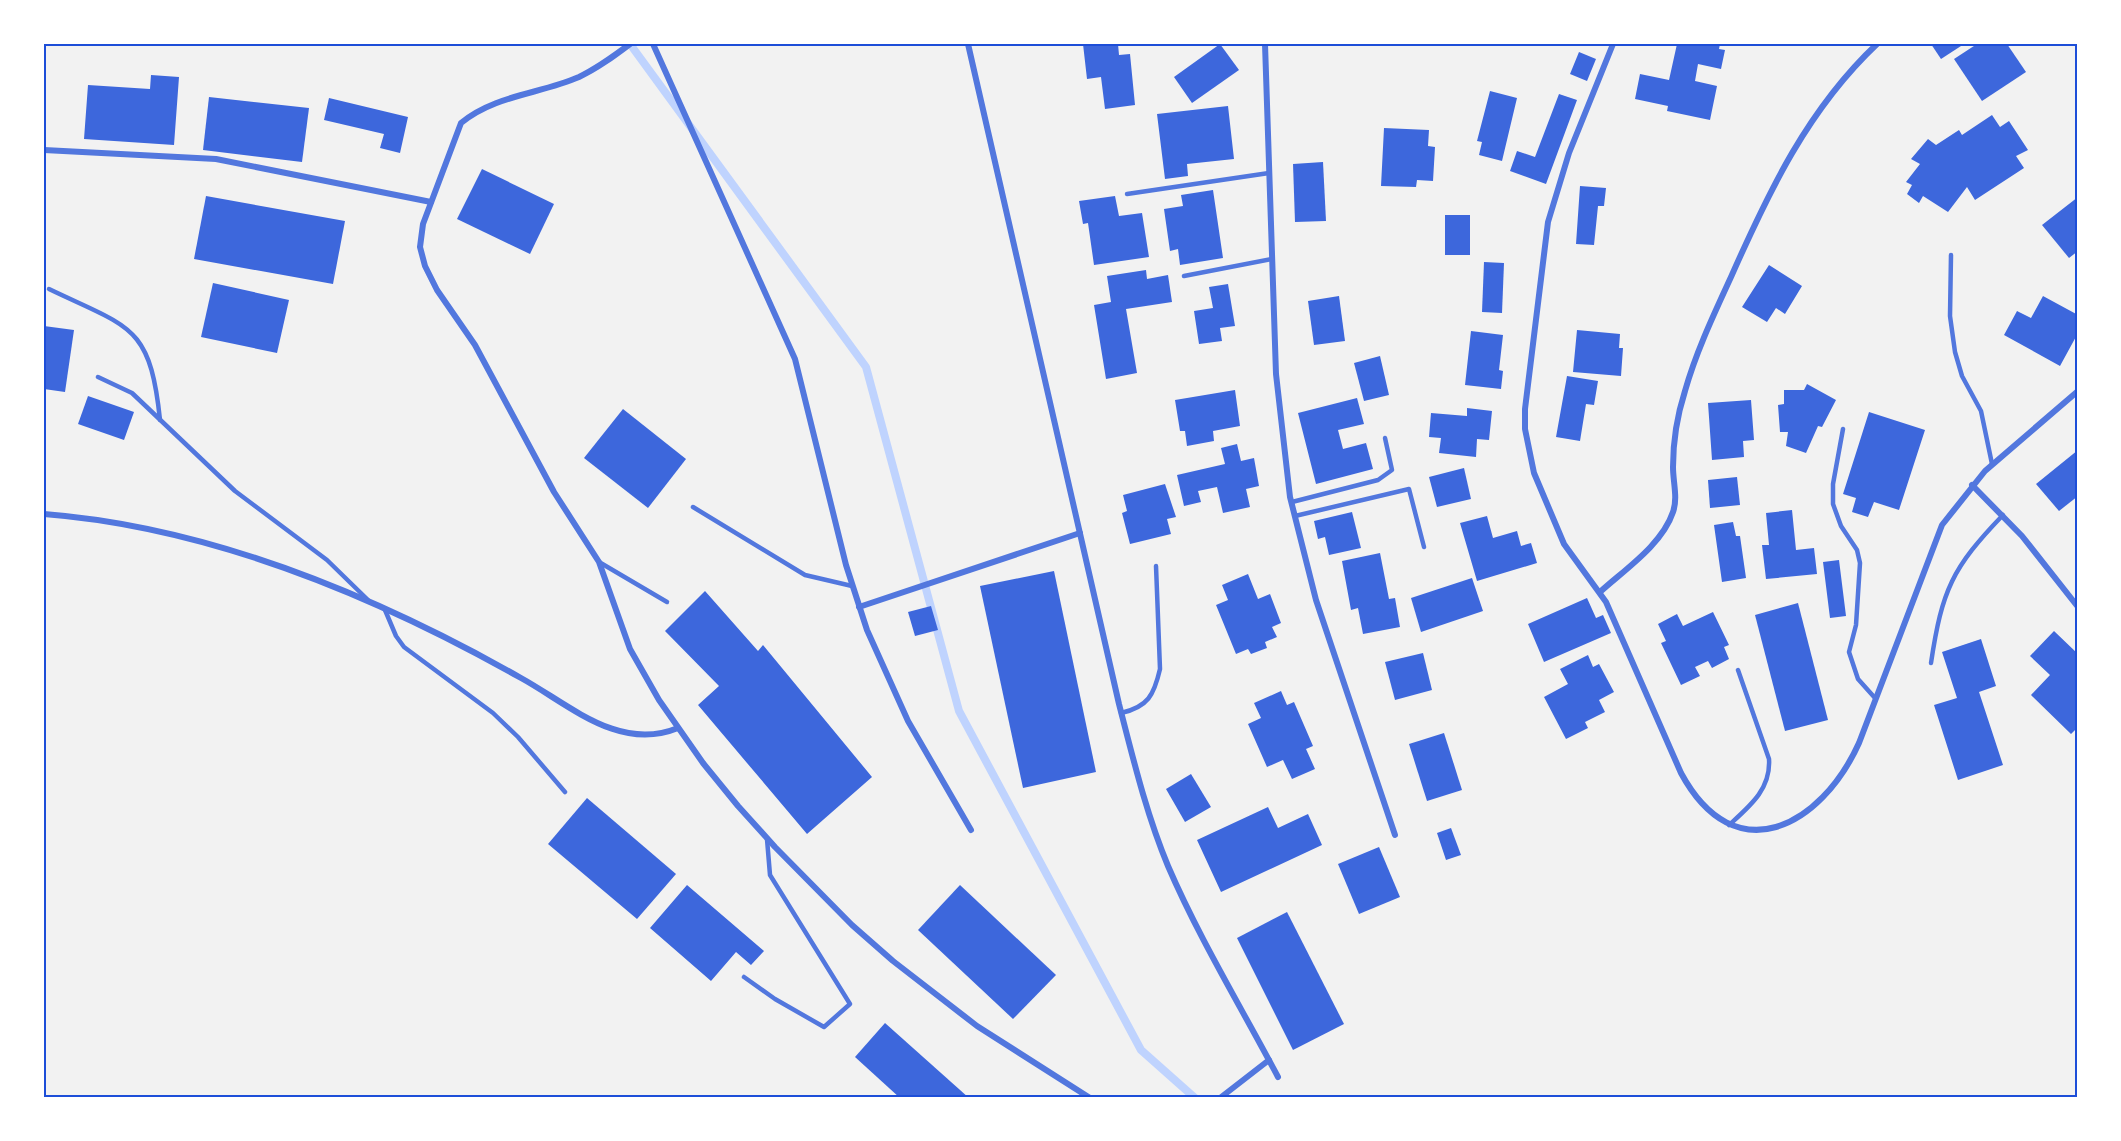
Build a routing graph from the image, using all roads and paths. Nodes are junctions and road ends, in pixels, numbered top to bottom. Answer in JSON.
{"nodes":[{"id":1,"x":630,"y":44,"type":"edge"},
{"id":2,"x":653,"y":44,"type":"edge"},
{"id":3,"x":968,"y":44,"type":"edge"},
{"id":4,"x":1265,"y":44,"type":"edge"},
{"id":5,"x":1613,"y":44,"type":"edge"},
{"id":6,"x":1877,"y":44,"type":"edge"},
{"id":7,"x":44,"y":150,"type":"edge"},
{"id":8,"x":1269,"y":173,"type":"junction"},
{"id":9,"x":1127,"y":194,"type":"dead end"},
{"id":10,"x":431,"y":202,"type":"junction"},
{"id":11,"x":1951,"y":255,"type":"dead end"},
{"id":12,"x":1272,"y":259,"type":"junction"},
{"id":13,"x":1184,"y":276,"type":"dead end"},
{"id":14,"x":49,"y":289,"type":"dead end"},
{"id":15,"x":98,"y":377,"type":"dead end"},
{"id":16,"x":2078,"y":391,"type":"edge"},
{"id":17,"x":160,"y":420,"type":"junction"},
{"id":18,"x":1843,"y":429,"type":"dead end"},
{"id":19,"x":1385,"y":438,"type":"dead end"},
{"id":20,"x":1992,"y":464,"type":"junction"},
{"id":21,"x":1972,"y":485,"type":"junction"},
{"id":22,"x":1292,"y":502,"type":"junction"},
{"id":23,"x":693,"y":507,"type":"dead end"},
{"id":24,"x":44,"y":514,"type":"edge"},
{"id":25,"x":2003,"y":515,"type":"junction"},
{"id":26,"x":1294,"y":516,"type":"junction"},
{"id":27,"x":1080,"y":533,"type":"junction"},
{"id":28,"x":1424,"y":547,"type":"dead end"},
{"id":29,"x":599,"y":562,"type":"junction"},
{"id":30,"x":1156,"y":566,"type":"dead end"},
{"id":31,"x":852,"y":586,"type":"junction"},
{"id":32,"x":1600,"y":592,"type":"junction"},
{"id":33,"x":667,"y":602,"type":"dead end"},
{"id":34,"x":374,"y":605,"type":"junction"},
{"id":35,"x":859,"y":607,"type":"junction"},
{"id":36,"x":2078,"y":607,"type":"edge"},
{"id":37,"x":385,"y":610,"type":"junction"},
{"id":38,"x":1931,"y":663,"type":"dead end"},
{"id":39,"x":1738,"y":670,"type":"dead end"},
{"id":40,"x":1875,"y":698,"type":"junction"},
{"id":41,"x":1122,"y":712,"type":"junction"},
{"id":42,"x":678,"y":728,"type":"junction"},
{"id":43,"x":565,"y":792,"type":"dead end"},
{"id":44,"x":1729,"y":825,"type":"junction"},
{"id":45,"x":971,"y":830,"type":"dead end"},
{"id":46,"x":1395,"y":835,"type":"dead end"},
{"id":47,"x":767,"y":838,"type":"junction"},
{"id":48,"x":744,"y":977,"type":"dead end"},
{"id":49,"x":1269,"y":1059,"type":"junction"},
{"id":50,"x":1278,"y":1077,"type":"dead end"},
{"id":51,"x":1090,"y":1098,"type":"edge"},
{"id":52,"x":1220,"y":1098,"type":"edge"}],
"edges":[{"from":1,"to":10,"type":"street"},
{"from":2,"to":31,"type":"street"},
{"from":3,"to":27,"type":"street"},
{"from":4,"to":8,"type":"street"},
{"from":5,"to":32,"type":"street"},
{"from":6,"to":32,"type":"street"},
{"from":7,"to":10,"type":"street"},
{"from":8,"to":9,"type":"lane"},
{"from":8,"to":12,"type":"street"},
{"from":10,"to":29,"type":"street"},
{"from":11,"to":20,"type":"lane"},
{"from":12,"to":13,"type":"lane"},
{"from":12,"to":22,"type":"street"},
{"from":14,"to":17,"type":"lane"},
{"from":15,"to":17,"type":"lane"},
{"from":16,"to":20,"type":"street"},
{"from":17,"to":34,"type":"lane"},
{"from":18,"to":40,"type":"lane"},
{"from":19,"to":22,"type":"lane"},
{"from":20,"to":21,"type":"street"},
{"from":21,"to":25,"type":"street"},
{"from":21,"to":40,"type":"street"},
{"from":22,"to":26,"type":"street"},
{"from":23,"to":31,"type":"lane"},
{"from":24,"to":34,"type":"street"},
{"from":25,"to":36,"type":"street"},
{"from":25,"to":38,"type":"lane"},
{"from":26,"to":28,"type":"lane"},
{"from":26,"to":46,"type":"street"},
{"from":27,"to":35,"type":"street"},
{"from":27,"to":41,"type":"street"},
{"from":29,"to":33,"type":"lane"},
{"from":29,"to":42,"type":"street"},
{"from":30,"to":41,"type":"lane"},
{"from":31,"to":35,"type":"street"},
{"from":32,"to":44,"type":"street"},
{"from":34,"to":37,"type":"street"},
{"from":35,"to":45,"type":"street"},
{"from":37,"to":42,"type":"street"},
{"from":37,"to":43,"type":"lane"},
{"from":39,"to":44,"type":"lane"},
{"from":40,"to":44,"type":"street"},
{"from":41,"to":49,"type":"street"},
{"from":42,"to":47,"type":"street"},
{"from":47,"to":48,"type":"lane"},
{"from":47,"to":51,"type":"street"},
{"from":49,"to":50,"type":"street"},
{"from":49,"to":52,"type":"street"}]}
